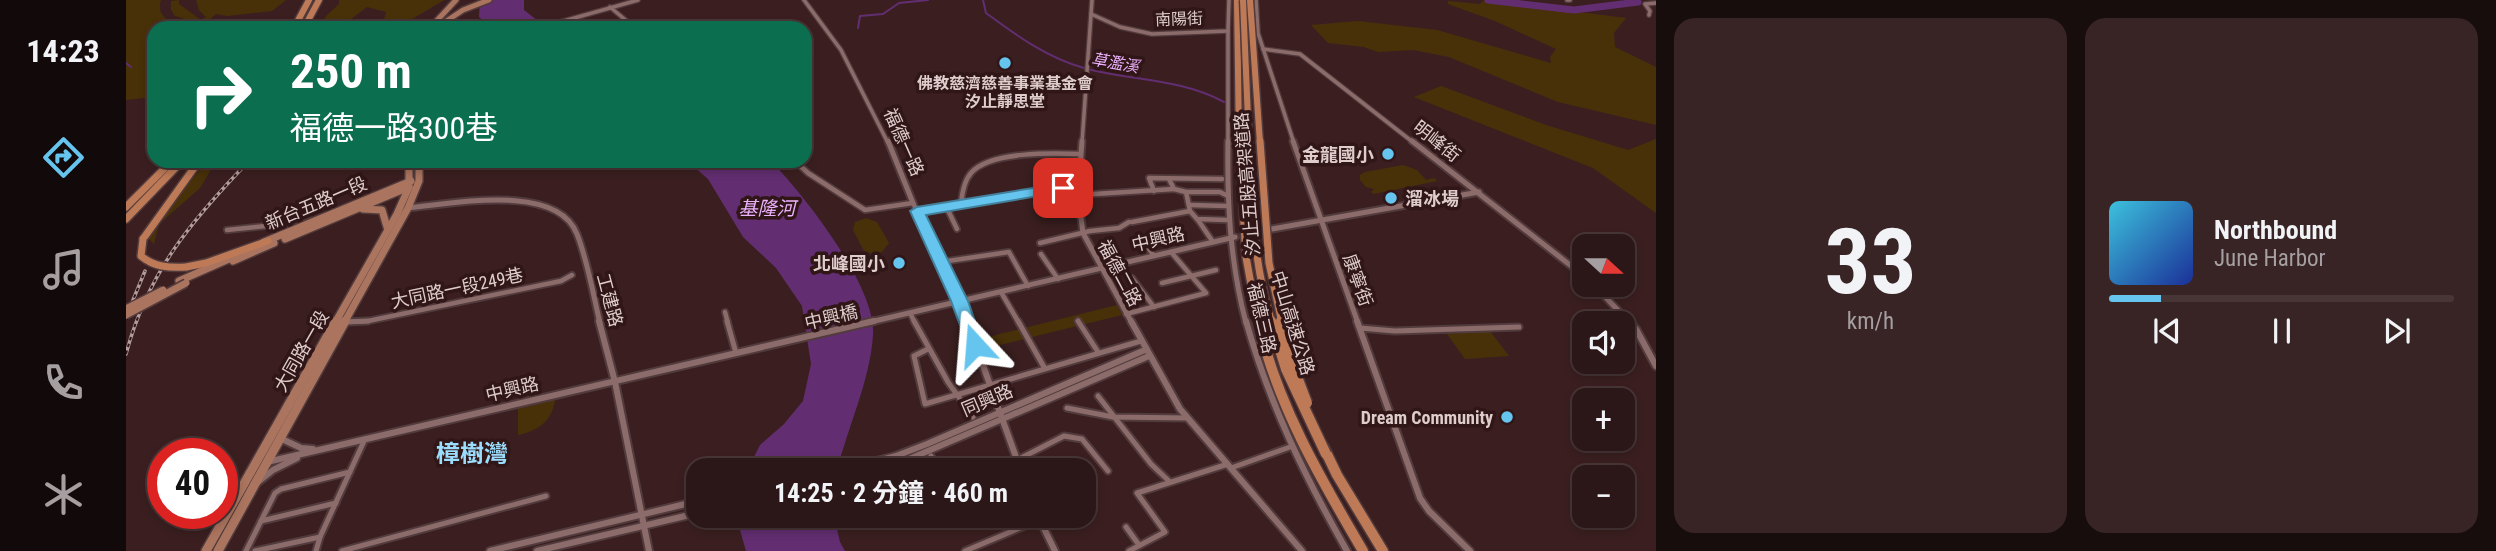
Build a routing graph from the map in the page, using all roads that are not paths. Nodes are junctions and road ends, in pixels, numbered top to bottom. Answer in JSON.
{"nodes":[{"id":1,"x":309,"y":0,"type":"edge"},
{"id":2,"x":319,"y":0,"type":"edge"},
{"id":3,"x":456,"y":0,"type":"edge"},
{"id":4,"x":489,"y":0,"type":"edge"},
{"id":5,"x":638,"y":0,"type":"edge"},
{"id":6,"x":804,"y":0,"type":"edge"},
{"id":7,"x":1092,"y":0,"type":"edge"},
{"id":8,"x":1228,"y":0,"type":"edge"},
{"id":9,"x":1237,"y":0,"type":"edge"},
{"id":10,"x":1243,"y":0,"type":"edge"},
{"id":11,"x":1250,"y":0,"type":"edge"},
{"id":12,"x":1256,"y":0,"type":"edge"},
{"id":13,"x":1656,"y":3,"type":"edge"},
{"id":14,"x":610,"y":7,"type":"junction"},
{"id":15,"x":1091,"y":14,"type":"junction"},
{"id":16,"x":1649,"y":15,"type":"dead end"},
{"id":17,"x":298,"y":21,"type":"edge"},
{"id":18,"x":308,"y":21,"type":"edge"},
{"id":19,"x":439,"y":21,"type":"edge"},
{"id":20,"x":445,"y":21,"type":"edge"},
{"id":21,"x":560,"y":21,"type":"edge"},
{"id":22,"x":627,"y":21,"type":"edge"},
{"id":23,"x":1228,"y":31,"type":"junction"},
{"id":24,"x":1263,"y":49,"type":"junction"},
{"id":25,"x":1088,"y":69,"type":"joint"},
{"id":26,"x":1080,"y":154,"type":"junction"},
{"id":27,"x":165,"y":168,"type":"edge"},
{"id":28,"x":175,"y":168,"type":"edge"},
{"id":29,"x":194,"y":168,"type":"edge"},
{"id":30,"x":409,"y":168,"type":"edge"},
{"id":31,"x":419,"y":168,"type":"edge"},
{"id":32,"x":803,"y":168,"type":"edge"},
{"id":33,"x":1169,"y":178,"type":"junction"},
{"id":34,"x":1222,"y":179,"type":"dead end"},
{"id":35,"x":419,"y":181,"type":"junction"},
{"id":36,"x":409,"y":184,"type":"junction"},
{"id":37,"x":1078,"y":186,"type":"junction"},
{"id":38,"x":1174,"y":189,"type":"junction"},
{"id":39,"x":1154,"y":191,"type":"junction"},
{"id":40,"x":1186,"y":192,"type":"junction"},
{"id":41,"x":1480,"y":192,"type":"junction"},
{"id":42,"x":1078,"y":195,"type":"junction"},
{"id":43,"x":1226,"y":195,"type":"junction"},
{"id":44,"x":914,"y":203,"type":"junction"},
{"id":45,"x":961,"y":204,"type":"junction"},
{"id":46,"x":1190,"y":205,"type":"junction"},
{"id":47,"x":946,"y":206,"type":"junction"},
{"id":48,"x":1227,"y":206,"type":"junction"},
{"id":49,"x":126,"y":207,"type":"edge"},
{"id":50,"x":408,"y":208,"type":"junction"},
{"id":51,"x":352,"y":211,"type":"junction"},
{"id":52,"x":917,"y":211,"type":"junction"},
{"id":53,"x":1190,"y":211,"type":"junction"},
{"id":54,"x":308,"y":215,"type":"dead end"},
{"id":55,"x":126,"y":219,"type":"edge"},
{"id":56,"x":1198,"y":219,"type":"junction"},
{"id":57,"x":1227,"y":220,"type":"junction"},
{"id":58,"x":1320,"y":222,"type":"junction"},
{"id":59,"x":957,"y":229,"type":"dead end"},
{"id":60,"x":1272,"y":229,"type":"tunnel mouth"},
{"id":61,"x":227,"y":230,"type":"dead end"},
{"id":62,"x":386,"y":230,"type":"junction"},
{"id":63,"x":1083,"y":233,"type":"junction"},
{"id":64,"x":1233,"y":237,"type":"junction"},
{"id":65,"x":268,"y":241,"type":"junction"},
{"id":66,"x":1213,"y":242,"type":"junction"},
{"id":67,"x":1040,"y":243,"type":"dead end"},
{"id":68,"x":1145,"y":243,"type":"dead end"},
{"id":69,"x":1171,"y":252,"type":"junction"},
{"id":70,"x":1041,"y":254,"type":"dead end"},
{"id":71,"x":1154,"y":256,"type":"junction"},
{"id":72,"x":941,"y":262,"type":"junction"},
{"id":73,"x":376,"y":266,"type":"junction"},
{"id":74,"x":1572,"y":266,"type":"edge"},
{"id":75,"x":366,"y":268,"type":"junction"},
{"id":76,"x":1101,"y":268,"type":"junction"},
{"id":77,"x":1216,"y":270,"type":"dead end"},
{"id":78,"x":572,"y":275,"type":"dead end"},
{"id":79,"x":1192,"y":276,"type":"junction"},
{"id":80,"x":1132,"y":278,"type":"dead end"},
{"id":81,"x":1058,"y":279,"type":"junction"},
{"id":82,"x":182,"y":282,"type":"junction"},
{"id":83,"x":1162,"y":283,"type":"dead end"},
{"id":84,"x":1028,"y":286,"type":"junction"},
{"id":85,"x":1001,"y":292,"type":"junction"},
{"id":86,"x":1606,"y":298,"type":"edge"},
{"id":87,"x":960,"y":301,"type":"junction"},
{"id":88,"x":1154,"y":307,"type":"junction"},
{"id":89,"x":126,"y":309,"type":"edge"},
{"id":90,"x":724,"y":312,"type":"dead end"},
{"id":91,"x":910,"y":313,"type":"junction"},
{"id":92,"x":1126,"y":314,"type":"junction"},
{"id":93,"x":126,"y":315,"type":"edge"},
{"id":94,"x":889,"y":319,"type":"joint"},
{"id":95,"x":1078,"y":321,"type":"dead end"},
{"id":96,"x":345,"y":322,"type":"junction"},
{"id":97,"x":1519,"y":327,"type":"dead end"},
{"id":98,"x":1359,"y":328,"type":"junction"},
{"id":99,"x":1141,"y":341,"type":"junction"},
{"id":100,"x":781,"y":344,"type":"joint"},
{"id":101,"x":928,"y":349,"type":"junction"},
{"id":102,"x":1098,"y":352,"type":"junction"},
{"id":103,"x":1147,"y":353,"type":"junction"},
{"id":104,"x":736,"y":354,"type":"junction"},
{"id":105,"x":1656,"y":366,"type":"edge"},
{"id":106,"x":1044,"y":367,"type":"junction"},
{"id":107,"x":615,"y":382,"type":"junction"},
{"id":108,"x":989,"y":384,"type":"junction"},
{"id":109,"x":957,"y":393,"type":"junction"},
{"id":110,"x":305,"y":394,"type":"junction"},
{"id":111,"x":294,"y":395,"type":"junction"},
{"id":112,"x":1098,"y":396,"type":"dead end"},
{"id":113,"x":1067,"y":408,"type":"dead end"},
{"id":114,"x":1000,"y":411,"type":"junction"},
{"id":115,"x":973,"y":417,"type":"dead end"},
{"id":116,"x":1113,"y":417,"type":"junction"},
{"id":117,"x":1188,"y":419,"type":"junction"},
{"id":118,"x":1003,"y":420,"type":"junction"},
{"id":119,"x":282,"y":439,"type":"junction"},
{"id":120,"x":365,"y":439,"type":"junction"},
{"id":121,"x":1290,"y":447,"type":"junction"},
{"id":122,"x":320,"y":450,"type":"junction"},
{"id":123,"x":1326,"y":454,"type":"junction"},
{"id":124,"x":897,"y":458,"type":"edge"},
{"id":125,"x":912,"y":458,"type":"edge"},
{"id":126,"x":1016,"y":458,"type":"edge"},
{"id":127,"x":1021,"y":458,"type":"edge"},
{"id":128,"x":258,"y":463,"type":"junction"},
{"id":129,"x":1229,"y":466,"type":"junction"},
{"id":130,"x":1108,"y":471,"type":"dead end"},
{"id":131,"x":351,"y":472,"type":"junction"},
{"id":132,"x":1170,"y":482,"type":"junction"},
{"id":133,"x":248,"y":496,"type":"junction"},
{"id":134,"x":546,"y":496,"type":"dead end"},
{"id":135,"x":337,"y":502,"type":"junction"},
{"id":136,"x":686,"y":505,"type":"edge"},
{"id":137,"x":642,"y":515,"type":"junction"},
{"id":138,"x":686,"y":516,"type":"edge"},
{"id":139,"x":261,"y":521,"type":"junction"},
{"id":140,"x":644,"y":525,"type":"junction"},
{"id":141,"x":1126,"y":527,"type":"dead end"},
{"id":142,"x":1017,"y":528,"type":"edge"},
{"id":143,"x":1044,"y":528,"type":"edge"},
{"id":144,"x":320,"y":537,"type":"junction"},
{"id":145,"x":983,"y":543,"type":"junction"},
{"id":146,"x":1139,"y":545,"type":"junction"},
{"id":147,"x":206,"y":551,"type":"edge"},
{"id":148,"x":218,"y":551,"type":"edge"},
{"id":149,"x":246,"y":551,"type":"edge"},
{"id":150,"x":255,"y":551,"type":"edge"},
{"id":151,"x":316,"y":551,"type":"edge"},
{"id":152,"x":342,"y":551,"type":"edge"},
{"id":153,"x":490,"y":551,"type":"edge"},
{"id":154,"x":537,"y":551,"type":"edge"},
{"id":155,"x":649,"y":551,"type":"edge"},
{"id":156,"x":965,"y":551,"type":"edge"},
{"id":157,"x":988,"y":551,"type":"edge"},
{"id":158,"x":1055,"y":551,"type":"edge"},
{"id":159,"x":1129,"y":551,"type":"edge"},
{"id":160,"x":1302,"y":551,"type":"edge"},
{"id":161,"x":1347,"y":551,"type":"edge"},
{"id":162,"x":1363,"y":551,"type":"edge"},
{"id":163,"x":1382,"y":551,"type":"edge"},
{"id":164,"x":1469,"y":551,"type":"edge"}],
"edges":[{"from":1,"to":17,"type":"highway"},
{"from":2,"to":18,"type":"highway"},
{"from":3,"to":19,"type":"main road"},
{"from":4,"to":20,"type":"main road"},
{"from":5,"to":14,"type":"street"},
{"from":6,"to":44,"type":"street","name":"福德一路"},
{"from":7,"to":15,"type":"street","name":"福德二路"},
{"from":8,"to":23,"type":"street"},
{"from":9,"to":162,"type":"highway","name":"中山高速公路"},
{"from":10,"to":123,"type":"highway","name":"中山高速公路","bridge":true},
{"from":11,"to":123,"type":"highway","name":"汐止五股高架道路","bridge":true},
{"from":12,"to":24,"type":"street","name":"康寧街"},
{"from":13,"to":16,"type":"street"},
{"from":14,"to":21,"type":"street"},
{"from":14,"to":22,"type":"street"},
{"from":15,"to":23,"type":"street","name":"南陽街"},
{"from":15,"to":25,"type":"street","name":"福德二路"},
{"from":23,"to":43,"type":"street","name":"福德三路"},
{"from":24,"to":41,"type":"street","name":"明峰街"},
{"from":24,"to":58,"type":"street","name":"康寧街"},
{"from":25,"to":26,"type":"street","name":"福德二路"},
{"from":26,"to":37,"type":"street","name":"福德二路"},
{"from":26,"to":45,"type":"street"},
{"from":27,"to":49,"type":"highway"},
{"from":28,"to":55,"type":"highway"},
{"from":29,"to":65,"type":"highway","bridge":true},
{"from":30,"to":36,"type":"main road"},
{"from":31,"to":35,"type":"main road","name":"大同路一段"},
{"from":32,"to":44,"type":"street"},
{"from":33,"to":34,"type":"street"},
{"from":33,"to":38,"type":"street"},
{"from":33,"to":39,"type":"street"},
{"from":35,"to":36,"type":"main road","name":"新台五路一段"},
{"from":35,"to":50,"type":"main road","name":"大同路一段"},
{"from":36,"to":51,"type":"main road","name":"新台五路一段"},
{"from":36,"to":62,"type":"main road","name":"大同路一段"},
{"from":36,"to":65,"type":"main road","name":"新台五路一段"},
{"from":37,"to":42,"type":"street","name":"福德二路"},
{"from":37,"to":45,"type":"street"},
{"from":38,"to":39,"type":"street"},
{"from":38,"to":40,"type":"street"},
{"from":39,"to":42,"type":"street"},
{"from":40,"to":43,"type":"street"},
{"from":40,"to":46,"type":"street"},
{"from":41,"to":58,"type":"street"},
{"from":41,"to":74,"type":"street","name":"明峰街"},
{"from":42,"to":63,"type":"street","name":"福德二路"},
{"from":43,"to":48,"type":"street","name":"福德三路"},
{"from":44,"to":52,"type":"street","name":"福德一路"},
{"from":45,"to":47,"type":"street"},
{"from":46,"to":48,"type":"street"},
{"from":46,"to":53,"type":"street"},
{"from":47,"to":52,"type":"street"},
{"from":47,"to":59,"type":"street"},
{"from":48,"to":57,"type":"street","name":"福德三路"},
{"from":50,"to":73,"type":"main road","name":"大同路一段"},
{"from":50,"to":107,"type":"street","name":"工建路"},
{"from":51,"to":62,"type":"main road"},
{"from":51,"to":82,"type":"main road","name":"新台五路一段"},
{"from":52,"to":72,"type":"street","name":"福德一路"},
{"from":53,"to":56,"type":"street"},
{"from":53,"to":63,"type":"street"},
{"from":54,"to":61,"type":"street"},
{"from":56,"to":57,"type":"street"},
{"from":56,"to":66,"type":"street"},
{"from":57,"to":64,"type":"street","name":"福德三路"},
{"from":58,"to":60,"type":"street"},
{"from":58,"to":98,"type":"street","name":"康寧街"},
{"from":62,"to":75,"type":"main road","name":"大同路一段"},
{"from":63,"to":67,"type":"street"},
{"from":63,"to":76,"type":"street","name":"福德二路"},
{"from":64,"to":66,"type":"street","name":"中興路"},
{"from":64,"to":121,"type":"street","name":"福德三路"},
{"from":65,"to":82,"type":"main road","name":"新台五路一段"},
{"from":66,"to":69,"type":"street","name":"中興路"},
{"from":68,"to":71,"type":"street"},
{"from":69,"to":71,"type":"street","name":"中興路"},
{"from":69,"to":79,"type":"street"},
{"from":70,"to":81,"type":"street"},
{"from":71,"to":76,"type":"street","name":"中興路"},
{"from":72,"to":84,"type":"street"},
{"from":72,"to":87,"type":"street","name":"福德一路"},
{"from":73,"to":75,"type":"street"},
{"from":73,"to":96,"type":"main road","name":"大同路一段"},
{"from":75,"to":111,"type":"main road","name":"大同路一段"},
{"from":76,"to":81,"type":"street","name":"中興路"},
{"from":76,"to":92,"type":"street","name":"福德二路"},
{"from":77,"to":79,"type":"street"},
{"from":78,"to":96,"type":"street","name":"大同路一段249巷"},
{"from":79,"to":83,"type":"street"},
{"from":79,"to":88,"type":"street"},
{"from":80,"to":88,"type":"street"},
{"from":81,"to":84,"type":"street","name":"中興路"},
{"from":82,"to":89,"type":"main road","name":"新台五路一段","bridge":true},
{"from":82,"to":93,"type":"main road","name":"新台五路一段","bridge":true},
{"from":84,"to":85,"type":"street","name":"中興路"},
{"from":85,"to":87,"type":"street","name":"中興路"},
{"from":85,"to":106,"type":"street"},
{"from":86,"to":105,"type":"street"},
{"from":87,"to":91,"type":"street","name":"中興路"},
{"from":87,"to":108,"type":"street","name":"福德一路"},
{"from":88,"to":92,"type":"street"},
{"from":90,"to":104,"type":"street"},
{"from":91,"to":94,"type":"street","name":"中興路"},
{"from":91,"to":101,"type":"street"},
{"from":92,"to":99,"type":"street","name":"福德二路"},
{"from":94,"to":100,"type":"street","name":"中興橋"},
{"from":95,"to":102,"type":"street"},
{"from":96,"to":110,"type":"main road","name":"大同路一段"},
{"from":97,"to":98,"type":"street"},
{"from":98,"to":164,"type":"street","name":"康寧街"},
{"from":99,"to":102,"type":"street"},
{"from":99,"to":103,"type":"street","name":"福德二路"},
{"from":100,"to":104,"type":"street","name":"中興路"},
{"from":101,"to":109,"type":"street"},
{"from":101,"to":109,"type":"street"},
{"from":102,"to":106,"type":"street"},
{"from":103,"to":114,"type":"street","name":"同興路"},
{"from":103,"to":117,"type":"street","name":"福德二路"},
{"from":103,"to":118,"type":"street","name":"同興路"},
{"from":104,"to":107,"type":"street","name":"中興路"},
{"from":106,"to":108,"type":"street"},
{"from":107,"to":120,"type":"street","name":"中興路"},
{"from":107,"to":137,"type":"street","name":"工建路"},
{"from":108,"to":109,"type":"street"},
{"from":108,"to":114,"type":"street","name":"福德一路"},
{"from":109,"to":115,"type":"street"},
{"from":110,"to":111,"type":"main road"},
{"from":110,"to":119,"type":"main road","name":"大同路一段"},
{"from":111,"to":128,"type":"main road","name":"大同路一段"},
{"from":112,"to":116,"type":"street"},
{"from":113,"to":116,"type":"street"},
{"from":114,"to":118,"type":"street","name":"福德一路"},
{"from":114,"to":124,"type":"street","name":"同興路"},
{"from":116,"to":117,"type":"street"},
{"from":116,"to":132,"type":"street"},
{"from":117,"to":129,"type":"street","name":"福德二路"},
{"from":118,"to":125,"type":"street","name":"同興路"},
{"from":118,"to":126,"type":"street","name":"福德一路"},
{"from":119,"to":122,"type":"street"},
{"from":119,"to":128,"type":"main road","name":"大同路一段"},
{"from":120,"to":122,"type":"street","name":"中興路"},
{"from":120,"to":131,"type":"street"},
{"from":121,"to":129,"type":"street"},
{"from":121,"to":161,"type":"street","name":"福德三路"},
{"from":122,"to":128,"type":"street","name":"中興路"},
{"from":122,"to":133,"type":"street"},
{"from":123,"to":163,"type":"highway","name":"中山高速公路"},
{"from":127,"to":130,"type":"street"},
{"from":128,"to":133,"type":"main road","name":"大同路一段"},
{"from":128,"to":147,"type":"main road","name":"大同路一段"},
{"from":129,"to":132,"type":"street"},
{"from":129,"to":160,"type":"street","name":"福德二路"},
{"from":131,"to":135,"type":"street"},
{"from":131,"to":139,"type":"street"},
{"from":132,"to":146,"type":"street"},
{"from":133,"to":148,"type":"main road","name":"大同路一段"},
{"from":134,"to":152,"type":"street"},
{"from":135,"to":139,"type":"street"},
{"from":135,"to":144,"type":"street"},
{"from":136,"to":137,"type":"street"},
{"from":137,"to":140,"type":"street","name":"工建路"},
{"from":137,"to":153,"type":"street"},
{"from":138,"to":140,"type":"street"},
{"from":139,"to":149,"type":"street"},
{"from":140,"to":154,"type":"street"},
{"from":140,"to":155,"type":"street","name":"工建路"},
{"from":141,"to":146,"type":"street"},
{"from":142,"to":145,"type":"street"},
{"from":143,"to":158,"type":"street"},
{"from":144,"to":150,"type":"street"},
{"from":144,"to":151,"type":"street"},
{"from":145,"to":156,"type":"street"},
{"from":145,"to":157,"type":"street"},
{"from":146,"to":159,"type":"street"}]}
